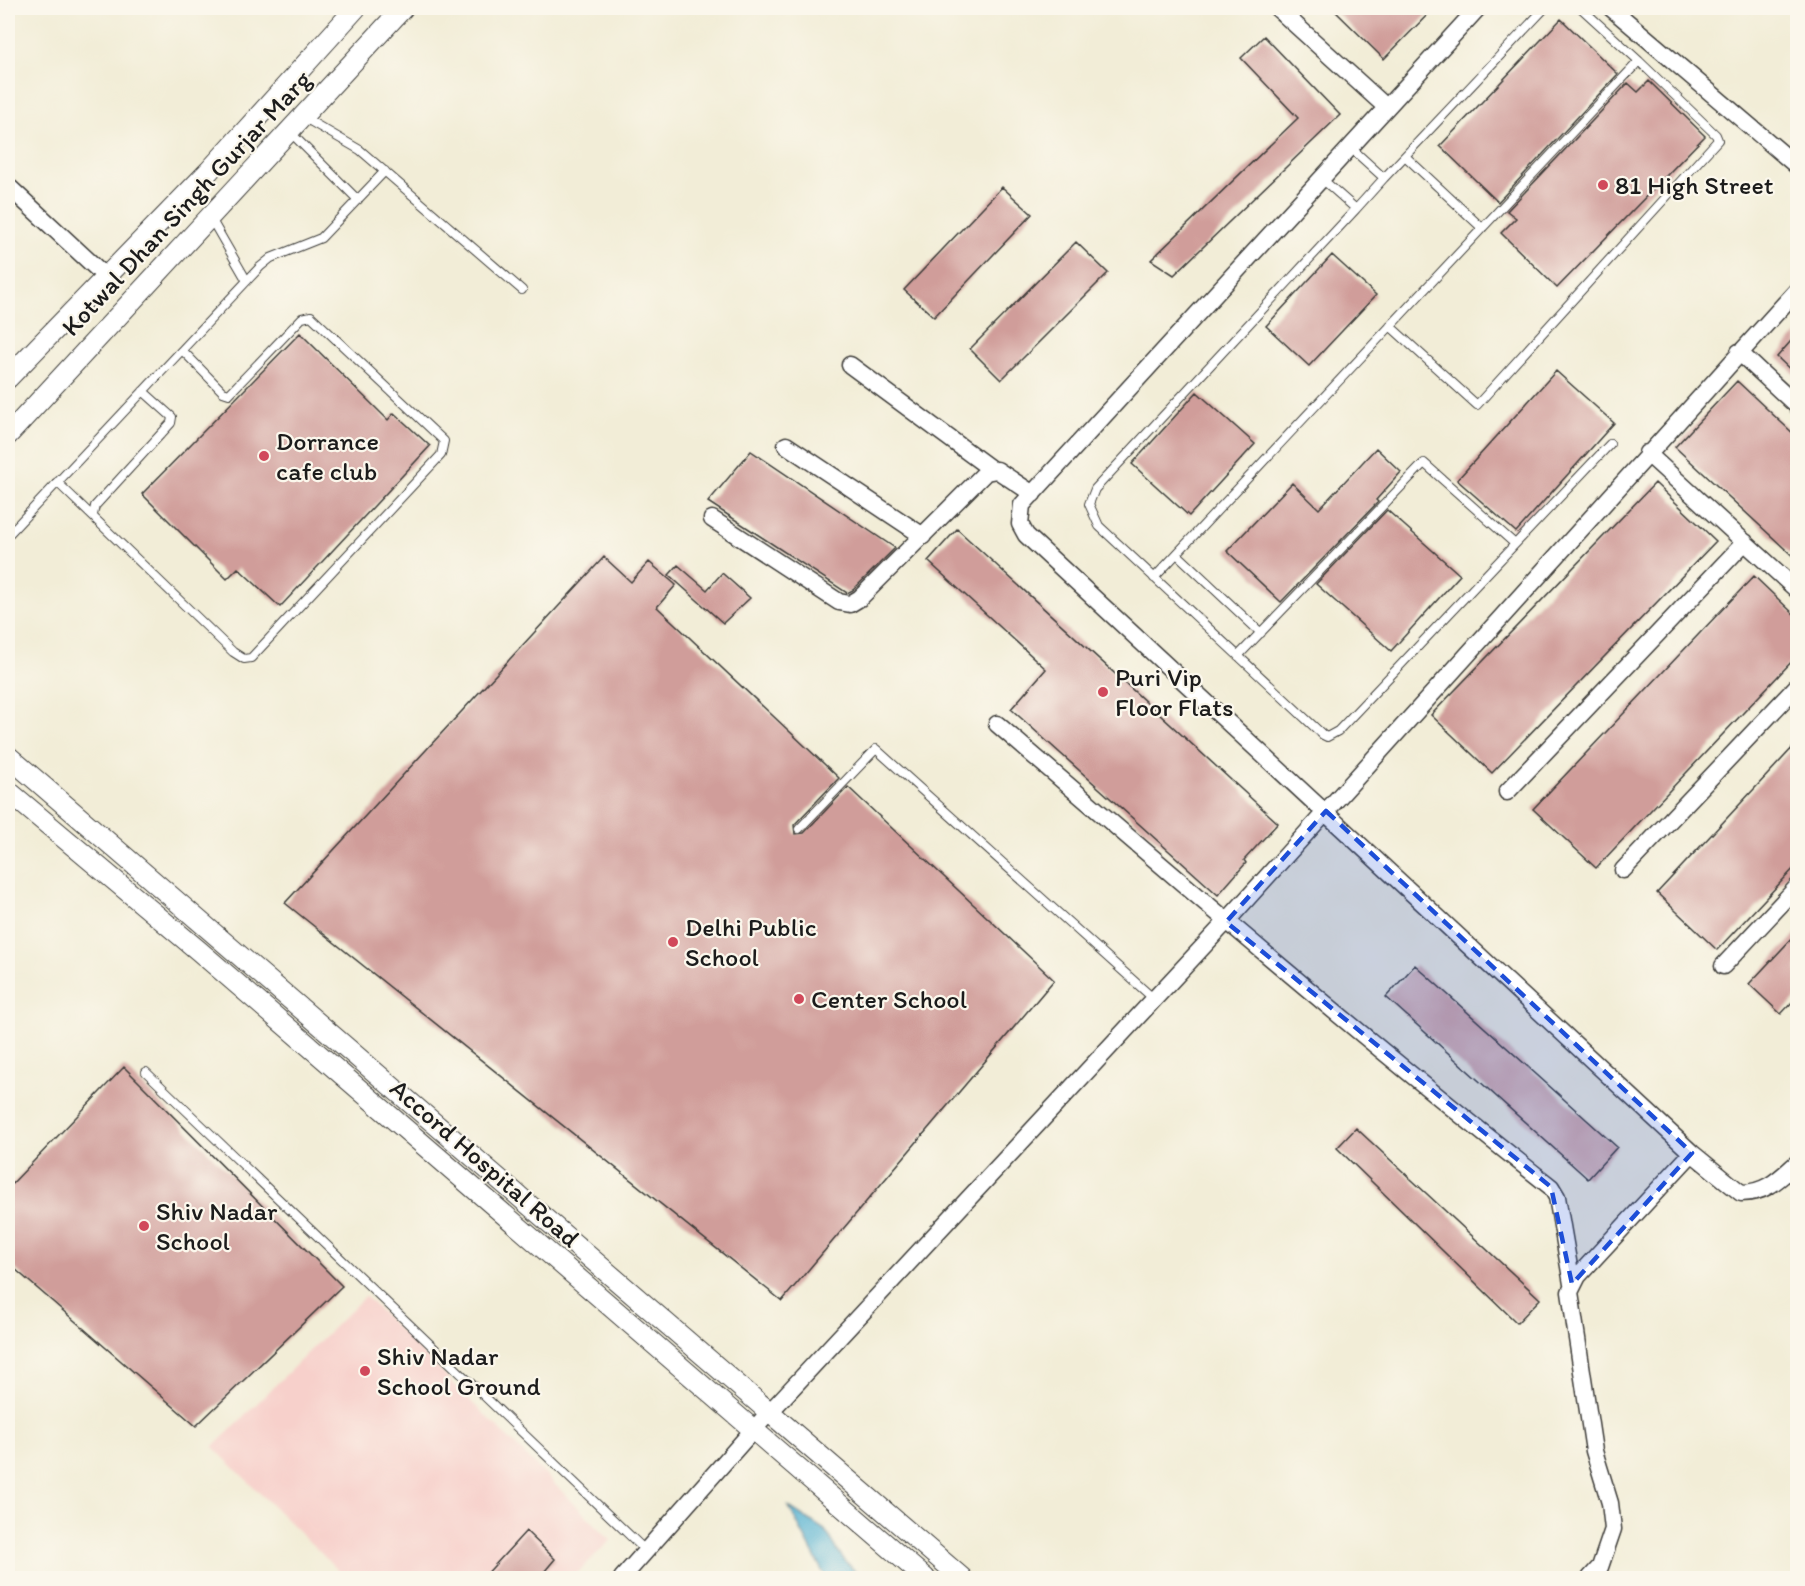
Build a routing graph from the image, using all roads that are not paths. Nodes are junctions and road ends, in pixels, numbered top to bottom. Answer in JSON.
{"nodes":[{"id":1,"x":356,"y":8,"type":"edge"},
{"id":2,"x":403,"y":8,"type":"edge"},
{"id":3,"x":1277,"y":8,"type":"edge"},
{"id":4,"x":1478,"y":8,"type":"edge"},
{"id":5,"x":1545,"y":8,"type":"edge"},
{"id":6,"x":1581,"y":8,"type":"edge"},
{"id":7,"x":1611,"y":8,"type":"edge"},
{"id":8,"x":1639,"y":62,"type":"junction"},
{"id":9,"x":1385,"y":106,"type":"junction"},
{"id":10,"x":296,"y":124,"type":"junction"},
{"id":11,"x":1350,"y":147,"type":"junction"},
{"id":12,"x":1405,"y":156,"type":"junction"},
{"id":13,"x":1797,"y":167,"type":"edge"},
{"id":14,"x":385,"y":171,"type":"junction"},
{"id":15,"x":1321,"y":178,"type":"junction"},
{"id":16,"x":1384,"y":178,"type":"junction"},
{"id":17,"x":8,"y":186,"type":"edge"},
{"id":18,"x":358,"y":200,"type":"junction"},
{"id":19,"x":1356,"y":209,"type":"junction"},
{"id":20,"x":210,"y":217,"type":"junction"},
{"id":21,"x":1482,"y":228,"type":"junction"},
{"id":22,"x":106,"y":277,"type":"junction"},
{"id":23,"x":247,"y":280,"type":"junction"},
{"id":24,"x":1797,"y":289,"type":"edge"},
{"id":25,"x":522,"y":290,"type":"dead end"},
{"id":26,"x":1390,"y":326,"type":"junction"},
{"id":27,"x":182,"y":350,"type":"junction"},
{"id":28,"x":1739,"y":352,"type":"junction"},
{"id":29,"x":850,"y":365,"type":"dead end"},
{"id":30,"x":8,"y":378,"type":"edge"},
{"id":31,"x":143,"y":391,"type":"junction"},
{"id":32,"x":1797,"y":407,"type":"edge"},
{"id":33,"x":8,"y":435,"type":"edge"},
{"id":34,"x":1610,"y":444,"type":"dead end"},
{"id":35,"x":786,"y":445,"type":"dead end"},
{"id":36,"x":1647,"y":453,"type":"junction"},
{"id":37,"x":991,"y":470,"type":"junction"},
{"id":38,"x":57,"y":482,"type":"junction"},
{"id":39,"x":1033,"y":494,"type":"junction"},
{"id":40,"x":93,"y":515,"type":"junction"},
{"id":41,"x":712,"y":519,"type":"dead end"},
{"id":42,"x":8,"y":535,"type":"edge"},
{"id":43,"x":923,"y":536,"type":"junction"},
{"id":44,"x":1744,"y":542,"type":"junction"},
{"id":45,"x":1515,"y":544,"type":"junction"},
{"id":46,"x":1177,"y":554,"type":"junction"},
{"id":47,"x":1154,"y":578,"type":"junction"},
{"id":48,"x":1797,"y":591,"type":"edge"},
{"id":49,"x":1261,"y":633,"type":"junction"},
{"id":50,"x":1238,"y":656,"type":"junction"},
{"id":51,"x":1797,"y":685,"type":"edge"},
{"id":52,"x":996,"y":724,"type":"dead end"},
{"id":53,"x":8,"y":756,"type":"edge"},
{"id":54,"x":8,"y":791,"type":"edge"},
{"id":55,"x":1507,"y":792,"type":"dead end"},
{"id":56,"x":1326,"y":811,"type":"junction"},
{"id":57,"x":799,"y":829,"type":"dead end"},
{"id":58,"x":1623,"y":870,"type":"dead end"},
{"id":59,"x":1797,"y":886,"type":"edge"},
{"id":60,"x":1226,"y":922,"type":"junction"},
{"id":61,"x":1723,"y":966,"type":"dead end"},
{"id":62,"x":1154,"y":999,"type":"junction"},
{"id":63,"x":146,"y":1072,"type":"dead end"},
{"id":64,"x":1692,"y":1153,"type":"junction"},
{"id":65,"x":1797,"y":1162,"type":"edge"},
{"id":66,"x":1572,"y":1284,"type":"junction"},
{"id":67,"x":768,"y":1413,"type":"junction"},
{"id":68,"x":753,"y":1430,"type":"junction"},
{"id":69,"x":646,"y":1551,"type":"junction"},
{"id":70,"x":622,"y":1578,"type":"edge"},
{"id":71,"x":925,"y":1578,"type":"edge"},
{"id":72,"x":962,"y":1578,"type":"edge"},
{"id":73,"x":1590,"y":1578,"type":"edge"}],
"edges":[{"from":1,"to":22,"type":"street","name":"Kotwal Dhan Singh Gurjar Marg"},
{"from":2,"to":10,"type":"street","name":"Kotwal Dhan Singh Gurjar Marg"},
{"from":3,"to":9,"type":"street"},
{"from":4,"to":9,"type":"street"},
{"from":5,"to":12,"type":"lane"},
{"from":6,"to":8,"type":"lane"},
{"from":7,"to":13,"type":"street"},
{"from":8,"to":21,"type":"lane"},
{"from":8,"to":26,"type":"lane"},
{"from":9,"to":11,"type":"street"},
{"from":10,"to":14,"type":"lane"},
{"from":10,"to":18,"type":"lane"},
{"from":10,"to":20,"type":"street","name":"Kotwal Dhan Singh Gurjar Marg"},
{"from":11,"to":15,"type":"street"},
{"from":11,"to":16,"type":"lane"},
{"from":12,"to":16,"type":"lane"},
{"from":12,"to":21,"type":"lane"},
{"from":14,"to":18,"type":"lane"},
{"from":14,"to":25,"type":"lane"},
{"from":15,"to":19,"type":"lane"},
{"from":15,"to":39,"type":"street"},
{"from":16,"to":19,"type":"lane"},
{"from":17,"to":22,"type":"street"},
{"from":18,"to":23,"type":"lane"},
{"from":19,"to":47,"type":"lane"},
{"from":20,"to":23,"type":"lane"},
{"from":20,"to":33,"type":"street","name":"Kotwal Dhan Singh Gurjar Marg"},
{"from":21,"to":26,"type":"lane"},
{"from":22,"to":30,"type":"street","name":"Kotwal Dhan Singh Gurjar Marg"},
{"from":23,"to":27,"type":"lane"},
{"from":24,"to":28,"type":"street"},
{"from":26,"to":46,"type":"lane"},
{"from":27,"to":31,"type":"lane"},
{"from":27,"to":40,"type":"lane"},
{"from":28,"to":32,"type":"street"},
{"from":28,"to":36,"type":"street"},
{"from":29,"to":37,"type":"street"},
{"from":31,"to":38,"type":"lane"},
{"from":31,"to":40,"type":"lane"},
{"from":34,"to":45,"type":"lane"},
{"from":35,"to":43,"type":"street"},
{"from":36,"to":44,"type":"street"},
{"from":36,"to":56,"type":"street"},
{"from":37,"to":39,"type":"street"},
{"from":37,"to":43,"type":"street"},
{"from":38,"to":40,"type":"lane"},
{"from":38,"to":42,"type":"lane"},
{"from":39,"to":56,"type":"street"},
{"from":41,"to":43,"type":"street"},
{"from":44,"to":48,"type":"street"},
{"from":44,"to":55,"type":"street"},
{"from":45,"to":49,"type":"lane"},
{"from":45,"to":50,"type":"lane"},
{"from":46,"to":47,"type":"lane"},
{"from":46,"to":49,"type":"lane"},
{"from":47,"to":50,"type":"lane"},
{"from":49,"to":50,"type":"lane"},
{"from":51,"to":58,"type":"street"},
{"from":52,"to":60,"type":"street"},
{"from":53,"to":67,"type":"street"},
{"from":54,"to":68,"type":"street","name":"Accord Hospital Road"},
{"from":56,"to":60,"type":"street"},
{"from":56,"to":64,"type":"street"},
{"from":57,"to":62,"type":"lane"},
{"from":59,"to":61,"type":"street"},
{"from":60,"to":62,"type":"street"},
{"from":60,"to":66,"type":"street"},
{"from":62,"to":67,"type":"street"},
{"from":63,"to":69,"type":"lane"},
{"from":64,"to":65,"type":"street"},
{"from":64,"to":66,"type":"street"},
{"from":66,"to":73,"type":"street"},
{"from":67,"to":68,"type":"street"},
{"from":67,"to":72,"type":"street"},
{"from":68,"to":69,"type":"street"},
{"from":68,"to":71,"type":"street","name":"Accord Hospital Road"},
{"from":69,"to":70,"type":"street"}]}
